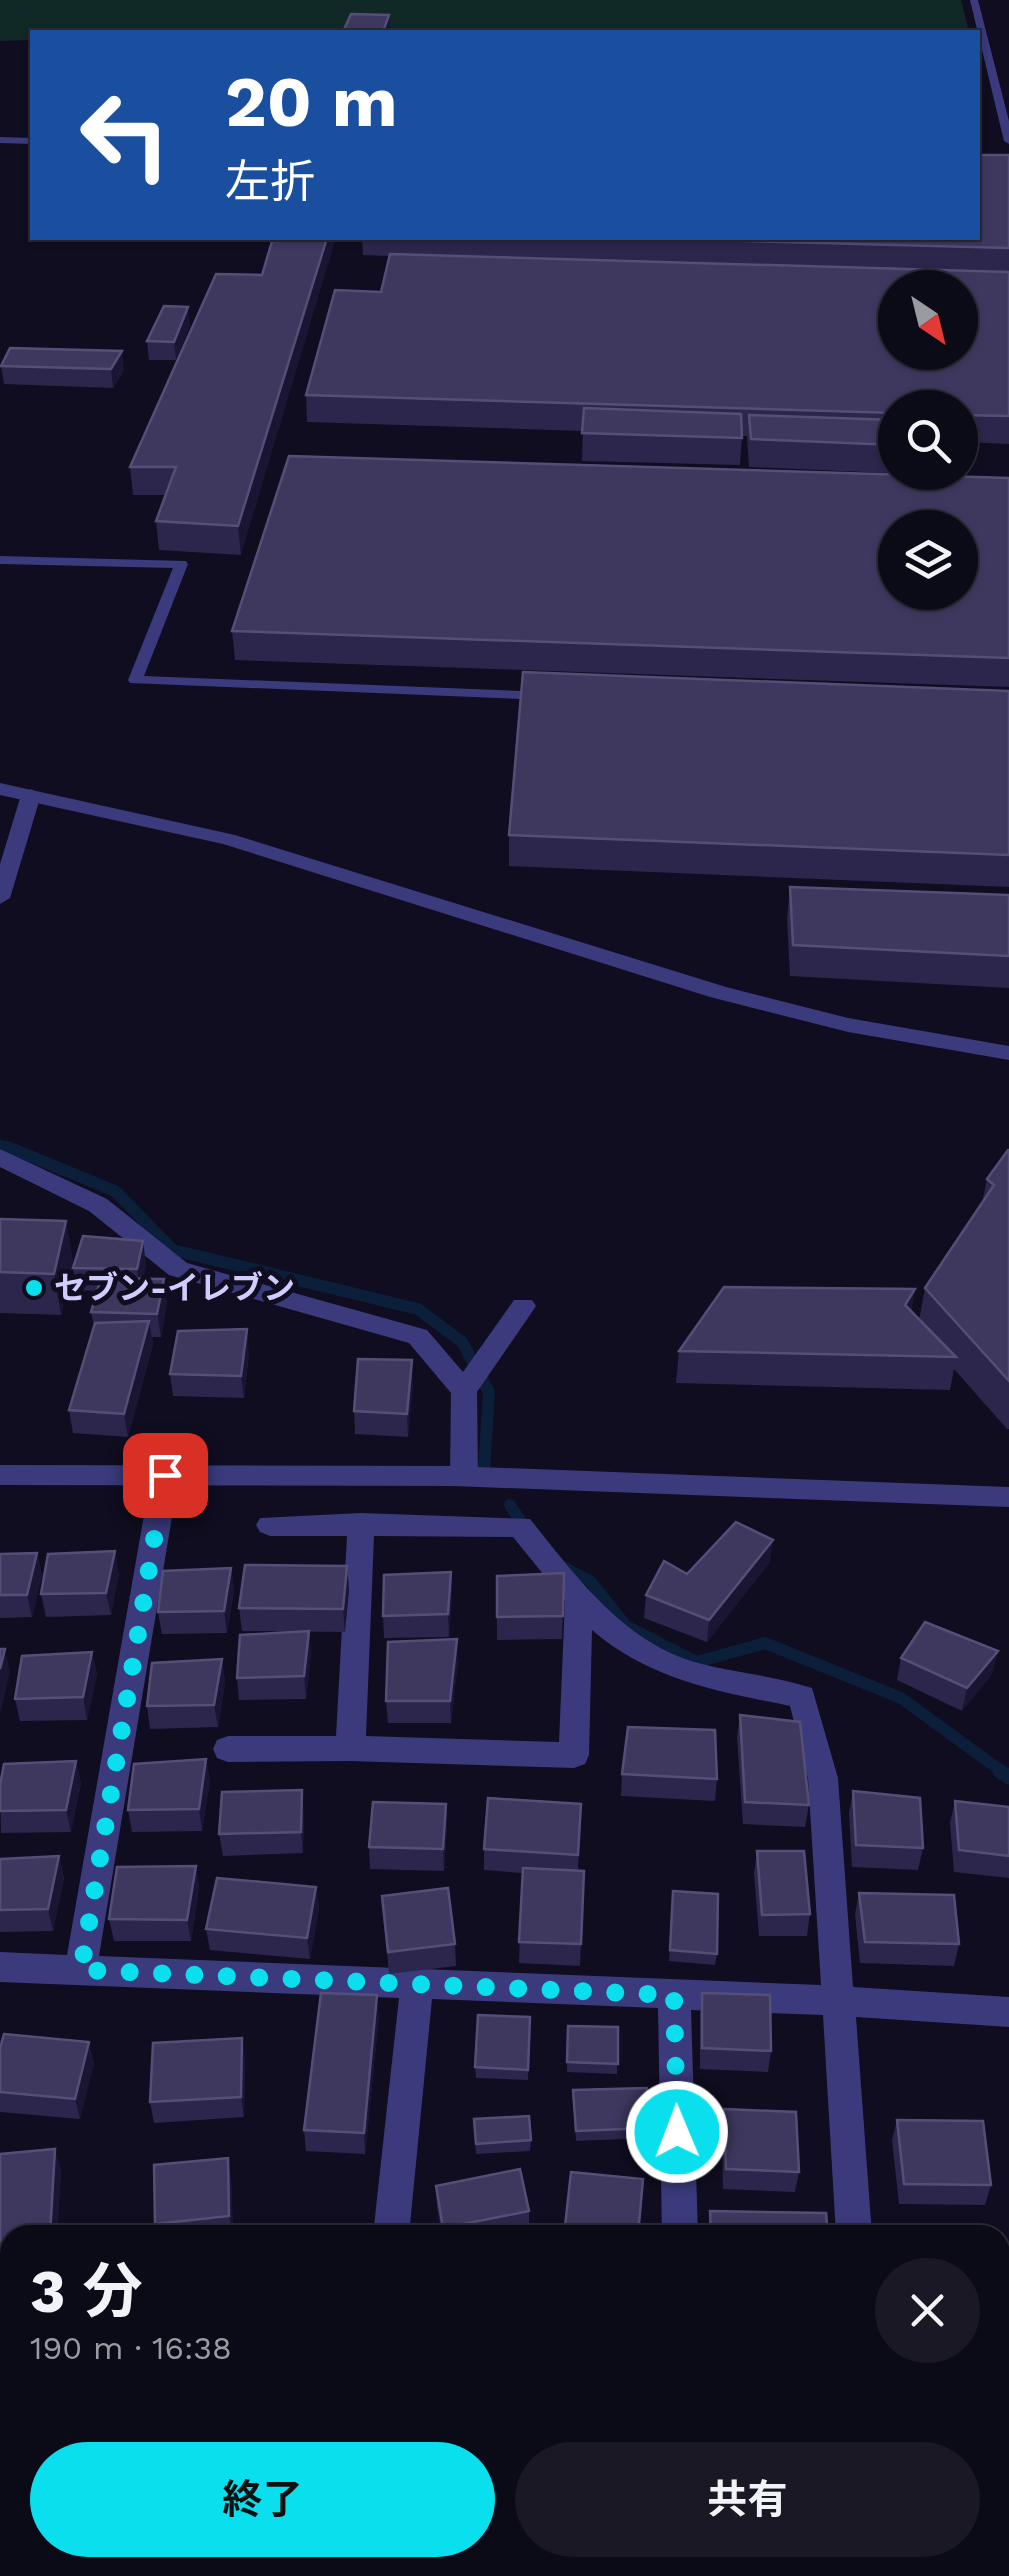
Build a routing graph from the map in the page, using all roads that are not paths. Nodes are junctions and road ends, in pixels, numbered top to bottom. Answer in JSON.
{"nodes":[{"id":1,"x":974,"y":0,"type":"edge"},
{"id":2,"x":0,"y":140,"type":"edge"},
{"id":3,"x":30,"y":141,"type":"edge"},
{"id":4,"x":1009,"y":141,"type":"edge"},
{"id":5,"x":0,"y":560,"type":"edge"},
{"id":6,"x":572,"y":697,"type":"edge"},
{"id":7,"x":0,"y":789,"type":"edge"},
{"id":8,"x":31,"y":794,"type":"junction"},
{"id":9,"x":0,"y":898,"type":"edge"},
{"id":10,"x":1009,"y":1052,"type":"edge"},
{"id":11,"x":0,"y":1157,"type":"edge"},
{"id":12,"x":523,"y":1306,"type":"dead end"},
{"id":13,"x":464,"y":1390,"type":"junction"},
{"id":14,"x":0,"y":1475,"type":"edge"},
{"id":15,"x":165,"y":1475,"type":"junction"},
{"id":16,"x":464,"y":1476,"type":"junction"},
{"id":17,"x":1009,"y":1497,"type":"edge"},
{"id":18,"x":361,"y":1524,"type":"junction"},
{"id":19,"x":270,"y":1525,"type":"dead end"},
{"id":20,"x":579,"y":1599,"type":"junction"},
{"id":21,"x":350,"y":1748,"type":"junction"},
{"id":22,"x":228,"y":1749,"type":"dead end"},
{"id":23,"x":0,"y":1967,"type":"edge"},
{"id":24,"x":81,"y":1970,"type":"junction"},
{"id":25,"x":417,"y":1984,"type":"junction"},
{"id":26,"x":674,"y":1995,"type":"junction"},
{"id":27,"x":840,"y":2001,"type":"junction"},
{"id":28,"x":1009,"y":2012,"type":"edge"},
{"id":29,"x":392,"y":2225,"type":"edge"},
{"id":30,"x":680,"y":2225,"type":"edge"},
{"id":31,"x":853,"y":2225,"type":"edge"}],
"edges":[{"from":1,"to":4,"type":"lane"},
{"from":2,"to":3,"type":"lane"},
{"from":5,"to":6,"type":"lane"},
{"from":7,"to":8,"type":"street"},
{"from":8,"to":9,"type":"street"},
{"from":8,"to":10,"type":"street"},
{"from":11,"to":13,"type":"street"},
{"from":12,"to":13,"type":"street"},
{"from":13,"to":16,"type":"street"},
{"from":14,"to":15,"type":"street"},
{"from":15,"to":16,"type":"street"},
{"from":15,"to":24,"type":"street"},
{"from":16,"to":17,"type":"street"},
{"from":18,"to":19,"type":"street"},
{"from":18,"to":20,"type":"street"},
{"from":18,"to":21,"type":"street"},
{"from":20,"to":21,"type":"street"},
{"from":20,"to":27,"type":"street"},
{"from":21,"to":22,"type":"street"},
{"from":23,"to":24,"type":"street"},
{"from":24,"to":25,"type":"street"},
{"from":25,"to":26,"type":"street"},
{"from":25,"to":29,"type":"street"},
{"from":26,"to":27,"type":"street"},
{"from":26,"to":30,"type":"street"},
{"from":27,"to":28,"type":"street"},
{"from":27,"to":31,"type":"street"}]}
